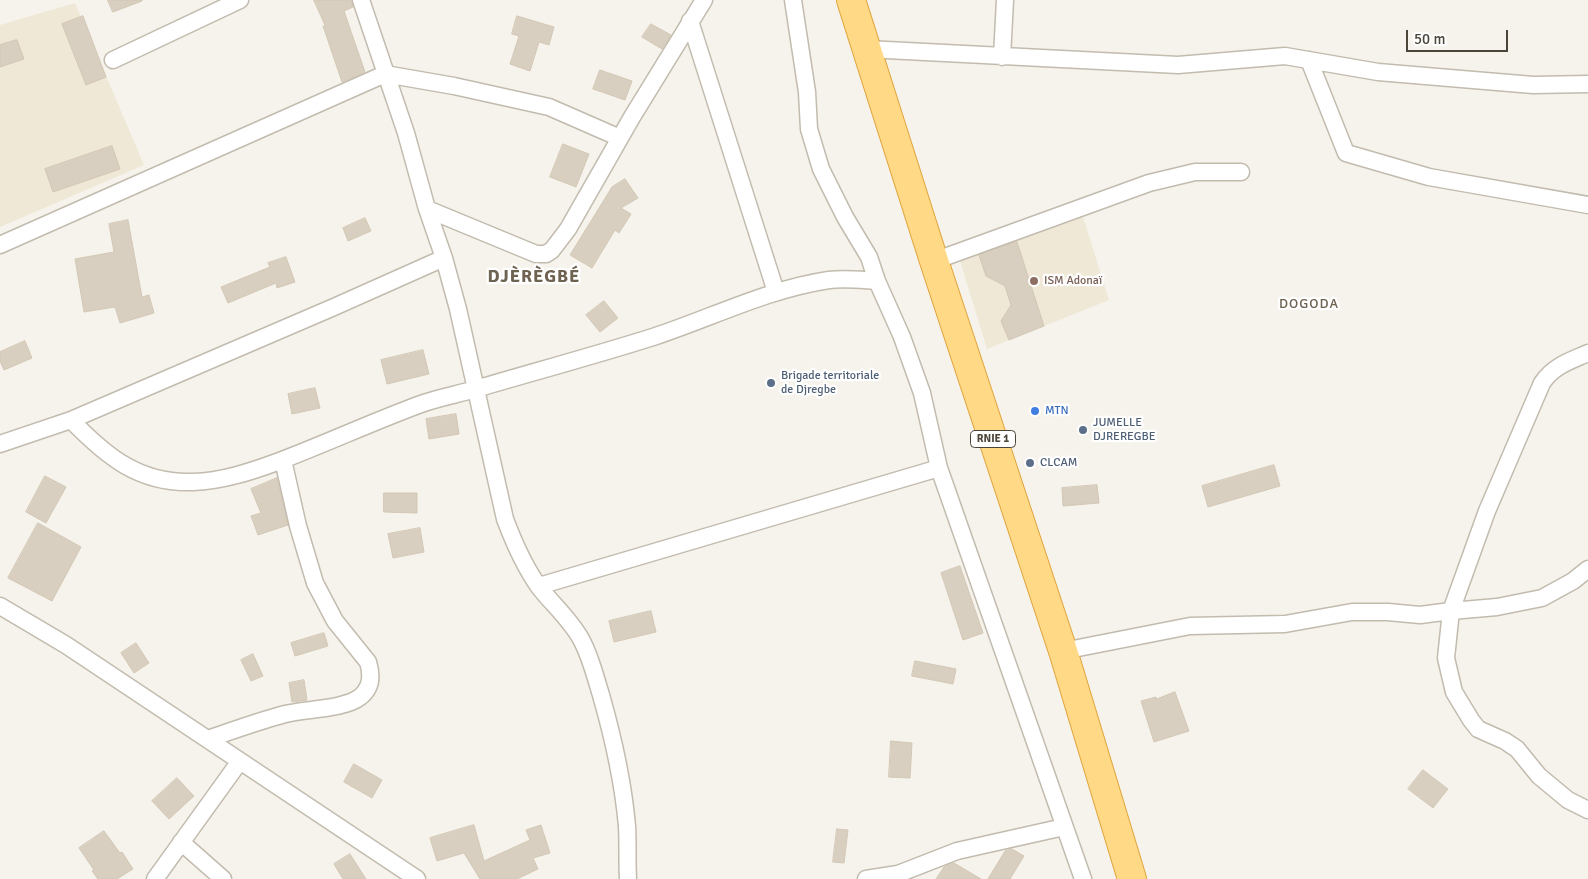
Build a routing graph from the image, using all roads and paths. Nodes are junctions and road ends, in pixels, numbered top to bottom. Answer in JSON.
{"nodes":[{"id":1,"x":240,"y":0,"type":"edge"},
{"id":2,"x":362,"y":0,"type":"edge"},
{"id":3,"x":704,"y":0,"type":"edge"},
{"id":4,"x":793,"y":0,"type":"edge"},
{"id":5,"x":851,"y":0,"type":"edge"},
{"id":6,"x":1006,"y":0,"type":"edge"},
{"id":7,"x":690,"y":21,"type":"junction"},
{"id":8,"x":867,"y":49,"type":"junction"},
{"id":9,"x":1002,"y":57,"type":"junction"},
{"id":10,"x":113,"y":60,"type":"dead end"},
{"id":11,"x":1309,"y":60,"type":"junction"},
{"id":12,"x":385,"y":74,"type":"junction"},
{"id":13,"x":1588,"y":84,"type":"edge"},
{"id":14,"x":620,"y":138,"type":"junction"},
{"id":15,"x":1241,"y":172,"type":"dead end"},
{"id":16,"x":1588,"y":204,"type":"edge"},
{"id":17,"x":427,"y":209,"type":"junction"},
{"id":18,"x":0,"y":246,"type":"edge"},
{"id":19,"x":444,"y":258,"type":"junction"},
{"id":20,"x":934,"y":261,"type":"junction"},
{"id":21,"x":877,"y":281,"type":"junction"},
{"id":22,"x":776,"y":292,"type":"junction"},
{"id":23,"x":1588,"y":353,"type":"edge"},
{"id":24,"x":475,"y":389,"type":"junction"},
{"id":25,"x":71,"y":420,"type":"junction"},
{"id":26,"x":0,"y":444,"type":"edge"},
{"id":27,"x":283,"y":460,"type":"junction"},
{"id":28,"x":939,"y":468,"type":"junction"},
{"id":29,"x":1588,"y":569,"type":"edge"},
{"id":30,"x":539,"y":586,"type":"junction"},
{"id":31,"x":0,"y":606,"type":"edge"},
{"id":32,"x":1451,"y":611,"type":"junction"},
{"id":33,"x":1063,"y":651,"type":"junction"},
{"id":34,"x":208,"y":739,"type":"junction"},
{"id":35,"x":240,"y":761,"type":"junction"},
{"id":36,"x":1588,"y":810,"type":"edge"},
{"id":37,"x":1064,"y":827,"type":"junction"},
{"id":38,"x":181,"y":842,"type":"junction"},
{"id":39,"x":155,"y":879,"type":"edge"},
{"id":40,"x":223,"y":879,"type":"edge"},
{"id":41,"x":417,"y":879,"type":"edge"},
{"id":42,"x":628,"y":879,"type":"edge"},
{"id":43,"x":866,"y":879,"type":"edge"},
{"id":44,"x":1082,"y":879,"type":"edge"},
{"id":45,"x":1132,"y":879,"type":"edge"}],
"edges":[{"from":1,"to":10,"type":"street"},
{"from":2,"to":12,"type":"street"},
{"from":3,"to":7,"type":"street"},
{"from":4,"to":21,"type":"street"},
{"from":5,"to":8,"type":"highway","number":"RNIE 1"},
{"from":6,"to":9,"type":"street"},
{"from":7,"to":14,"type":"street"},
{"from":7,"to":22,"type":"street"},
{"from":8,"to":9,"type":"street"},
{"from":8,"to":20,"type":"highway","number":"RNIE 1"},
{"from":9,"to":11,"type":"street"},
{"from":11,"to":13,"type":"street"},
{"from":11,"to":16,"type":"street"},
{"from":12,"to":14,"type":"street"},
{"from":12,"to":17,"type":"street"},
{"from":12,"to":18,"type":"street"},
{"from":14,"to":17,"type":"street"},
{"from":15,"to":20,"type":"street"},
{"from":17,"to":19,"type":"street"},
{"from":19,"to":24,"type":"street"},
{"from":19,"to":25,"type":"street"},
{"from":20,"to":33,"type":"highway","number":"RNIE 1"},
{"from":21,"to":22,"type":"street"},
{"from":21,"to":28,"type":"street"},
{"from":22,"to":24,"type":"street"},
{"from":23,"to":32,"type":"street"},
{"from":24,"to":27,"type":"street"},
{"from":24,"to":30,"type":"street"},
{"from":25,"to":26,"type":"street"},
{"from":25,"to":27,"type":"street"},
{"from":27,"to":34,"type":"street"},
{"from":28,"to":30,"type":"street"},
{"from":28,"to":37,"type":"street"},
{"from":29,"to":32,"type":"street"},
{"from":30,"to":42,"type":"street"},
{"from":31,"to":34,"type":"street"},
{"from":32,"to":33,"type":"street"},
{"from":32,"to":36,"type":"street"},
{"from":33,"to":45,"type":"highway","number":"RNIE 1"},
{"from":34,"to":35,"type":"street"},
{"from":35,"to":38,"type":"street"},
{"from":35,"to":41,"type":"street"},
{"from":37,"to":43,"type":"street"},
{"from":37,"to":44,"type":"street"},
{"from":38,"to":39,"type":"street"},
{"from":38,"to":40,"type":"street"}]}
